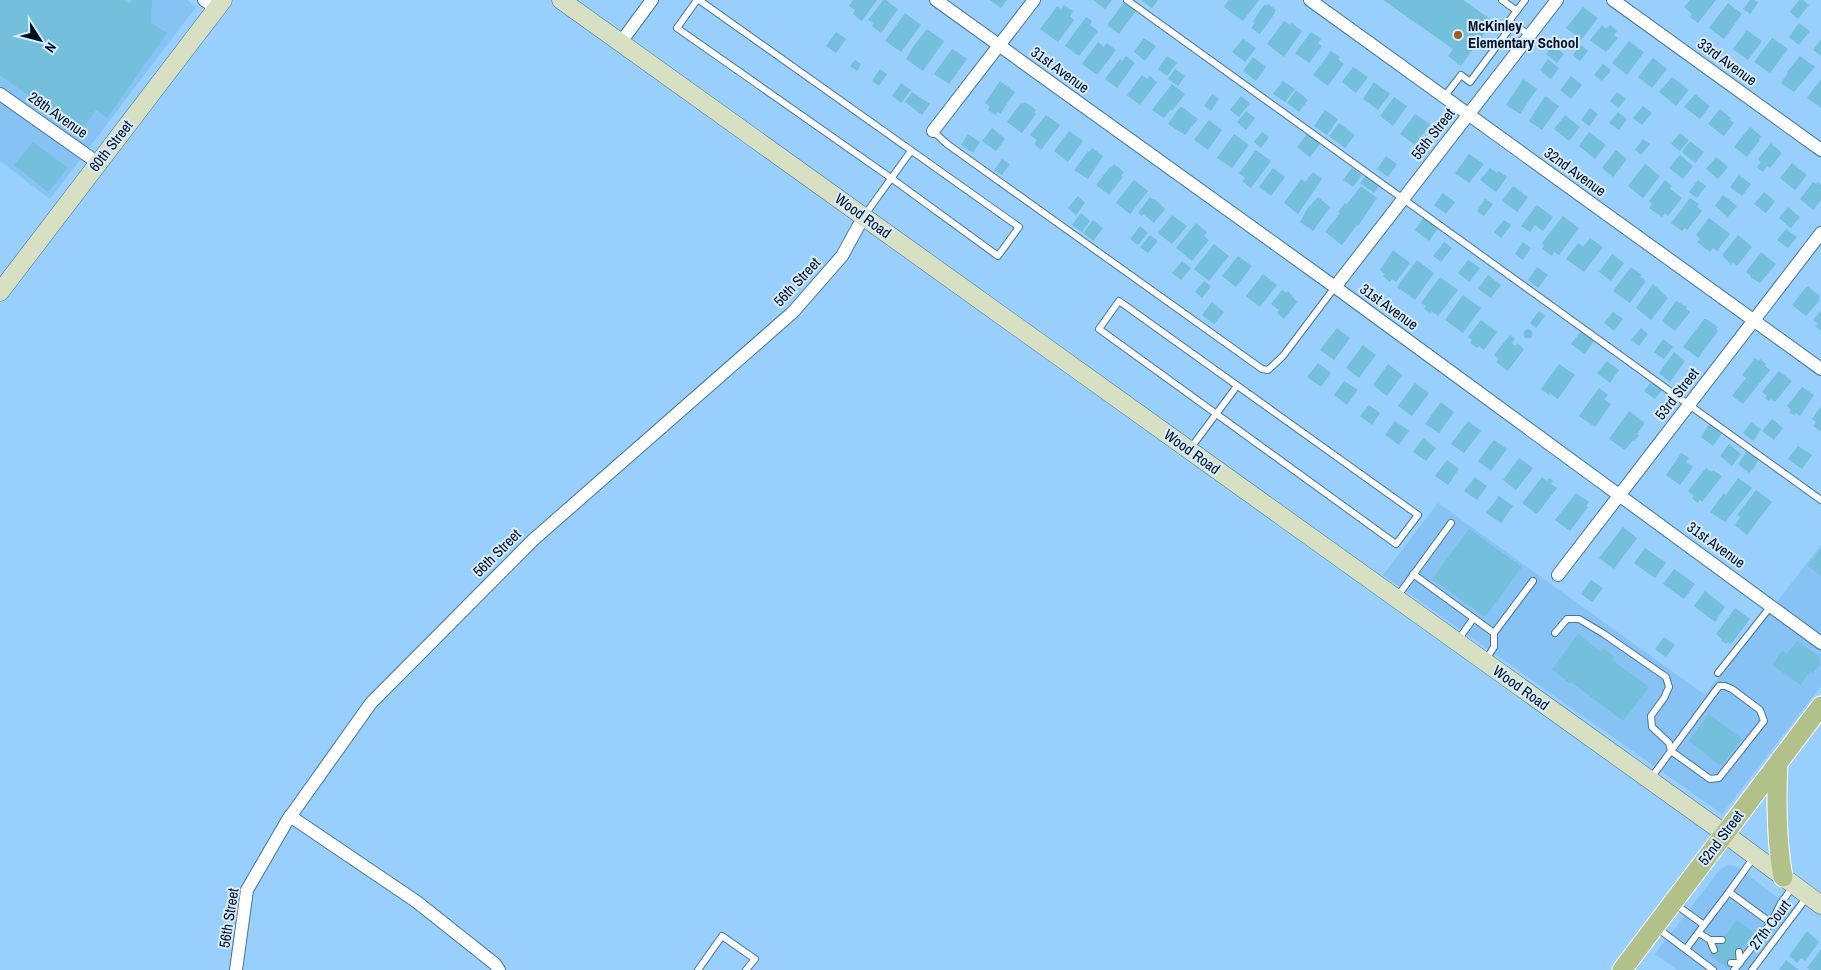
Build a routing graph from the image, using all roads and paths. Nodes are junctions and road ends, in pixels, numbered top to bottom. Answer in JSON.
{"nodes":[{"id":1,"x":561,"y":0,"type":"edge"},
{"id":2,"x":652,"y":0,"type":"edge"},
{"id":3,"x":698,"y":0,"type":"edge"},
{"id":4,"x":936,"y":0,"type":"edge"},
{"id":5,"x":1034,"y":0,"type":"edge"},
{"id":6,"x":1127,"y":0,"type":"edge"},
{"id":7,"x":1310,"y":0,"type":"edge"},
{"id":8,"x":1502,"y":0,"type":"edge"},
{"id":9,"x":1526,"y":0,"type":"edge"},
{"id":10,"x":1557,"y":0,"type":"edge"},
{"id":11,"x":1613,"y":0,"type":"edge"},
{"id":12,"x":215,"y":3,"type":"edge"},
{"id":13,"x":1517,"y":11,"type":"junction"},
{"id":14,"x":1513,"y":24,"type":"junction"},
{"id":15,"x":1529,"y":36,"type":"junction"},
{"id":16,"x":621,"y":42,"type":"junction"},
{"id":17,"x":999,"y":46,"type":"junction"},
{"id":18,"x":0,"y":94,"type":"edge"},
{"id":19,"x":1444,"y":97,"type":"junction"},
{"id":20,"x":1468,"y":115,"type":"junction"},
{"id":21,"x":933,"y":132,"type":"joint"},
{"id":22,"x":1821,"y":150,"type":"edge"},
{"id":23,"x":911,"y":151,"type":"junction"},
{"id":24,"x":98,"y":163,"type":"junction"},
{"id":25,"x":891,"y":178,"type":"junction"},
{"id":26,"x":1403,"y":199,"type":"junction"},
{"id":27,"x":864,"y":216,"type":"junction"},
{"id":28,"x":1821,"y":233,"type":"edge"},
{"id":29,"x":1335,"y":287,"type":"junction"},
{"id":30,"x":0,"y":292,"type":"edge"},
{"id":31,"x":1754,"y":321,"type":"junction"},
{"id":32,"x":1821,"y":369,"type":"edge"},
{"id":33,"x":1237,"y":386,"type":"junction"},
{"id":34,"x":1689,"y":406,"type":"junction"},
{"id":35,"x":1216,"y":414,"type":"junction"},
{"id":36,"x":1190,"y":450,"type":"junction"},
{"id":37,"x":1620,"y":495,"type":"junction"},
{"id":38,"x":1821,"y":500,"type":"edge"},
{"id":39,"x":1451,"y":523,"type":"dead end"},
{"id":40,"x":1414,"y":574,"type":"junction"},
{"id":41,"x":1558,"y":575,"type":"dead end"},
{"id":42,"x":1533,"y":581,"type":"dead end"},
{"id":43,"x":1396,"y":598,"type":"junction"},
{"id":44,"x":1771,"y":606,"type":"junction"},
{"id":45,"x":1473,"y":619,"type":"junction"},
{"id":46,"x":1555,"y":632,"type":"dead end"},
{"id":47,"x":1494,"y":633,"type":"junction"},
{"id":48,"x":1457,"y":642,"type":"junction"},
{"id":49,"x":1821,"y":643,"type":"edge"},
{"id":50,"x":1485,"y":662,"type":"junction"},
{"id":51,"x":1718,"y":673,"type":"dead end"},
{"id":52,"x":1821,"y":706,"type":"edge"},
{"id":53,"x":1671,"y":751,"type":"junction"},
{"id":54,"x":1778,"y":763,"type":"junction"},
{"id":55,"x":1650,"y":780,"type":"junction"},
{"id":56,"x":290,"y":816,"type":"junction"},
{"id":57,"x":1724,"y":833,"type":"junction"},
{"id":58,"x":1755,"y":856,"type":"junction"},
{"id":59,"x":1802,"y":891,"type":"edge"},
{"id":60,"x":1728,"y":892,"type":"junction"},
{"id":61,"x":1672,"y":903,"type":"junction"},
{"id":62,"x":1770,"y":923,"type":"junction"},
{"id":63,"x":1704,"y":925,"type":"junction"},
{"id":64,"x":1655,"y":926,"type":"junction"},
{"id":65,"x":1699,"y":933,"type":"junction"},
{"id":66,"x":1710,"y":940,"type":"junction"},
{"id":67,"x":1722,"y":940,"type":"dead end"},
{"id":68,"x":1686,"y":949,"type":"junction"},
{"id":69,"x":1714,"y":950,"type":"dead end"},
{"id":70,"x":1739,"y":952,"type":"dead end"},
{"id":71,"x":1730,"y":963,"type":"dead end"},
{"id":72,"x":1740,"y":963,"type":"junction"},
{"id":73,"x":236,"y":970,"type":"edge"},
{"id":74,"x":499,"y":970,"type":"edge"},
{"id":75,"x":698,"y":970,"type":"edge"},
{"id":76,"x":746,"y":970,"type":"edge"},
{"id":77,"x":1622,"y":970,"type":"edge"},
{"id":78,"x":1713,"y":970,"type":"edge"},
{"id":79,"x":1734,"y":970,"type":"edge"},
{"id":80,"x":1752,"y":970,"type":"edge"}],
"edges":[{"from":1,"to":16,"type":"street","name":"Wood Road"},
{"from":2,"to":16,"type":"street"},
{"from":3,"to":23,"type":"lane"},
{"from":3,"to":25,"type":"lane"},
{"from":4,"to":17,"type":"street","name":"31st Avenue"},
{"from":5,"to":17,"type":"street"},
{"from":6,"to":26,"type":"lane"},
{"from":7,"to":19,"type":"street","name":"32nd Avenue"},
{"from":8,"to":13,"type":"lane"},
{"from":9,"to":13,"type":"lane"},
{"from":10,"to":15,"type":"street","name":"55th Street"},
{"from":11,"to":22,"type":"street","name":"33rd Avenue"},
{"from":12,"to":24,"type":"street","name":"60th Street"},
{"from":13,"to":14,"type":"lane"},
{"from":14,"to":15,"type":"lane"},
{"from":14,"to":19,"type":"lane"},
{"from":15,"to":20,"type":"street","name":"55th Street"},
{"from":16,"to":27,"type":"street","name":"Wood Road"},
{"from":17,"to":21,"type":"street"},
{"from":17,"to":29,"type":"street","name":"31st Avenue"},
{"from":18,"to":24,"type":"street","name":"28th Avenue"},
{"from":19,"to":20,"type":"street","name":"32nd Avenue"},
{"from":20,"to":26,"type":"street","name":"55th Street"},
{"from":20,"to":31,"type":"street","name":"32nd Avenue"},
{"from":21,"to":29,"type":"lane"},
{"from":23,"to":25,"type":"lane"},
{"from":23,"to":25,"type":"lane"},
{"from":24,"to":30,"type":"street","name":"60th Street"},
{"from":25,"to":27,"type":"lane"},
{"from":26,"to":29,"type":"street","name":"55th Street"},
{"from":26,"to":34,"type":"lane"},
{"from":27,"to":36,"type":"street","name":"Wood Road"},
{"from":27,"to":56,"type":"street","name":"56th Street"},
{"from":28,"to":31,"type":"street","name":"53rd Street"},
{"from":29,"to":37,"type":"street","name":"31st Avenue"},
{"from":31,"to":32,"type":"street","name":"32nd Avenue"},
{"from":31,"to":34,"type":"street","name":"53rd Street"},
{"from":33,"to":35,"type":"lane"},
{"from":33,"to":35,"type":"lane"},
{"from":33,"to":35,"type":"lane"},
{"from":34,"to":37,"type":"street","name":"53rd Street"},
{"from":34,"to":38,"type":"lane"},
{"from":35,"to":36,"type":"lane"},
{"from":36,"to":43,"type":"street","name":"Wood Road"},
{"from":37,"to":41,"type":"street","name":"53rd Street"},
{"from":37,"to":44,"type":"street","name":"31st Avenue"},
{"from":39,"to":40,"type":"lane"},
{"from":40,"to":43,"type":"lane"},
{"from":40,"to":45,"type":"lane"},
{"from":42,"to":47,"type":"lane"},
{"from":43,"to":48,"type":"street","name":"Wood Road"},
{"from":44,"to":49,"type":"street","name":"31st Avenue"},
{"from":44,"to":51,"type":"lane"},
{"from":45,"to":47,"type":"lane"},
{"from":45,"to":48,"type":"lane"},
{"from":46,"to":53,"type":"lane"},
{"from":47,"to":50,"type":"lane"},
{"from":48,"to":50,"type":"street","name":"Wood Road"},
{"from":50,"to":55,"type":"street","name":"Wood Road"},
{"from":52,"to":54,"type":"main road","name":"52nd Street"},
{"from":53,"to":53,"type":"lane"},
{"from":53,"to":55,"type":"lane"},
{"from":54,"to":57,"type":"main road","name":"52nd Street"},
{"from":54,"to":59,"type":"main road"},
{"from":55,"to":57,"type":"street","name":"Wood Road"},
{"from":56,"to":73,"type":"street","name":"56th Street"},
{"from":56,"to":74,"type":"street"},
{"from":57,"to":58,"type":"street","name":"Wood Road"},
{"from":57,"to":61,"type":"main road","name":"52nd Street"},
{"from":58,"to":59,"type":"street","name":"Wood Road"},
{"from":58,"to":60,"type":"lane"},
{"from":59,"to":62,"type":"lane"},
{"from":59,"to":80,"type":"lane","name":"27th Court"},
{"from":60,"to":62,"type":"lane"},
{"from":60,"to":63,"type":"lane"},
{"from":61,"to":63,"type":"lane"},
{"from":61,"to":64,"type":"main road","name":"52nd Street"},
{"from":62,"to":72,"type":"lane"},
{"from":63,"to":65,"type":"lane"},
{"from":64,"to":68,"type":"lane"},
{"from":64,"to":77,"type":"main road","name":"52nd Street"},
{"from":65,"to":66,"type":"lane"},
{"from":65,"to":68,"type":"lane"},
{"from":66,"to":67,"type":"lane"},
{"from":66,"to":69,"type":"lane"},
{"from":68,"to":78,"type":"lane"},
{"from":70,"to":72,"type":"lane"},
{"from":71,"to":72,"type":"lane"},
{"from":72,"to":79,"type":"lane"},
{"from":75,"to":76,"type":"lane"}]}
